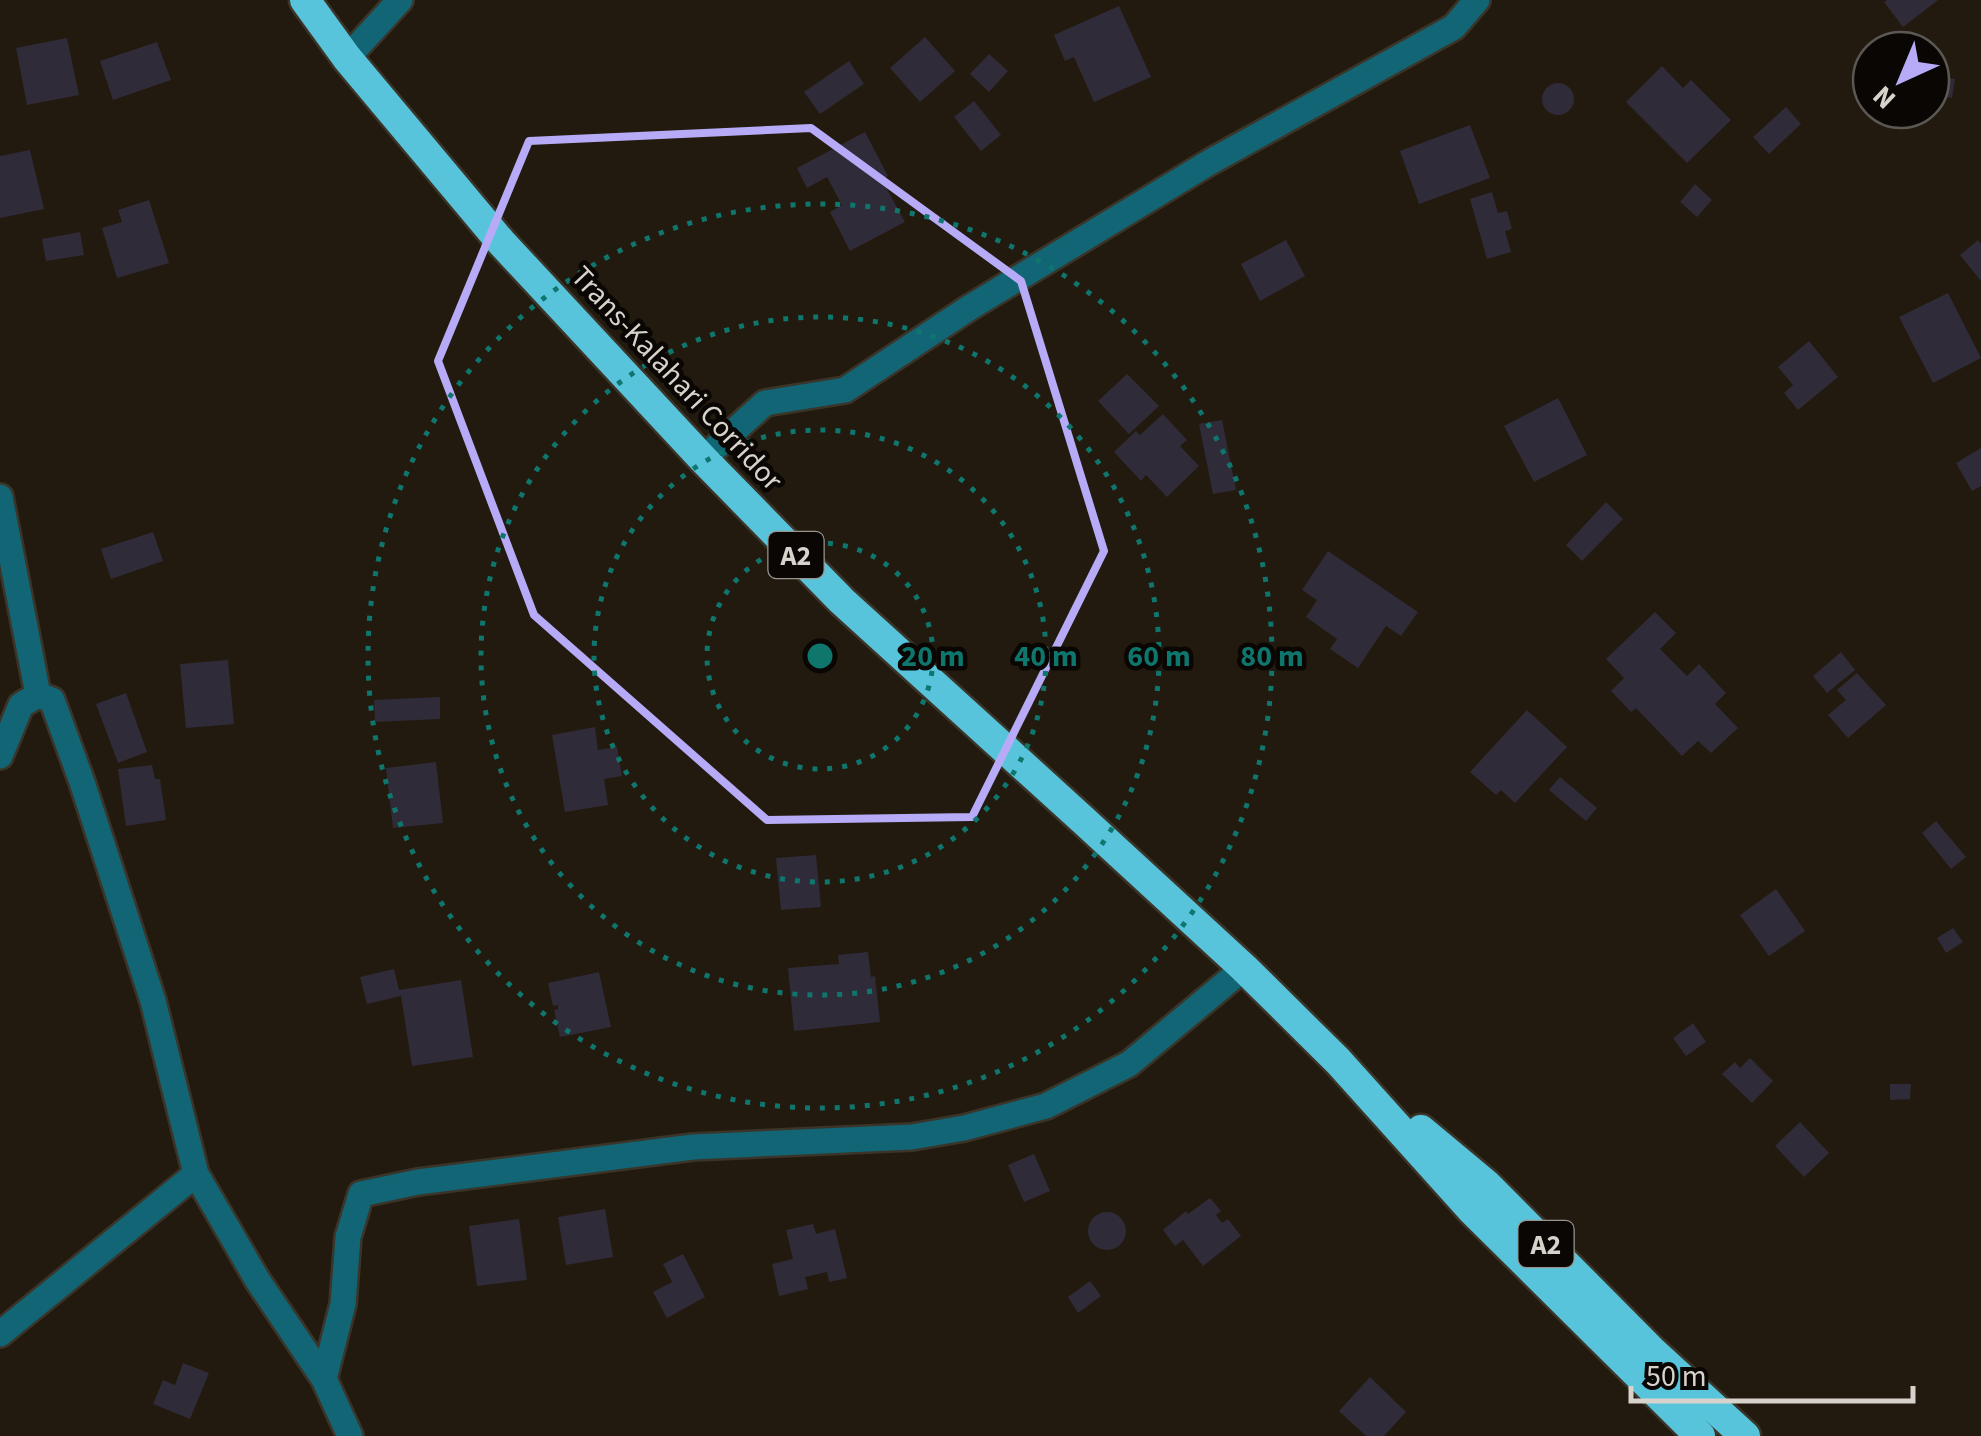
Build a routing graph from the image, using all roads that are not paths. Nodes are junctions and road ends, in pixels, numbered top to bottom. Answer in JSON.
{"nodes":[{"id":1,"x":306,"y":0,"type":"edge"},
{"id":2,"x":400,"y":0,"type":"edge"},
{"id":3,"x":1477,"y":0,"type":"edge"},
{"id":4,"x":347,"y":58,"type":"junction"},
{"id":5,"x":703,"y":460,"type":"junction"},
{"id":6,"x":0,"y":496,"type":"edge"},
{"id":7,"x":38,"y":694,"type":"junction"},
{"id":8,"x":0,"y":756,"type":"edge"},
{"id":9,"x":1244,"y":968,"type":"junction"},
{"id":10,"x":1338,"y":1061,"type":"junction"},
{"id":11,"x":196,"y":1174,"type":"junction"},
{"id":12,"x":0,"y":1334,"type":"edge"},
{"id":13,"x":324,"y":1379,"type":"junction"},
{"id":14,"x":350,"y":1436,"type":"edge"},
{"id":15,"x":1700,"y":1436,"type":"edge"},
{"id":16,"x":1745,"y":1436,"type":"edge"}],
"edges":[{"from":1,"to":4,"type":"highway","name":"Trans-Kalahari Corridor","number":"A2"},
{"from":2,"to":4,"type":"street"},
{"from":3,"to":5,"type":"street"},
{"from":4,"to":5,"type":"highway","name":"Trans-Kalahari Corridor","number":"A2"},
{"from":5,"to":9,"type":"highway","name":"Trans-Kalahari Corridor","number":"A2"},
{"from":6,"to":7,"type":"street"},
{"from":7,"to":8,"type":"street"},
{"from":7,"to":11,"type":"street"},
{"from":9,"to":10,"type":"highway","name":"Trans-Kalahari Corridor","number":"A2"},
{"from":9,"to":13,"type":"street"},
{"from":10,"to":15,"type":"highway","name":"Trans-Kalahari Corridor","number":"A2"},
{"from":10,"to":16,"type":"highway","name":"Trans-Kalahari Corridor","number":"A2"},
{"from":11,"to":12,"type":"street"},
{"from":11,"to":13,"type":"street"},
{"from":13,"to":14,"type":"street"}]}
